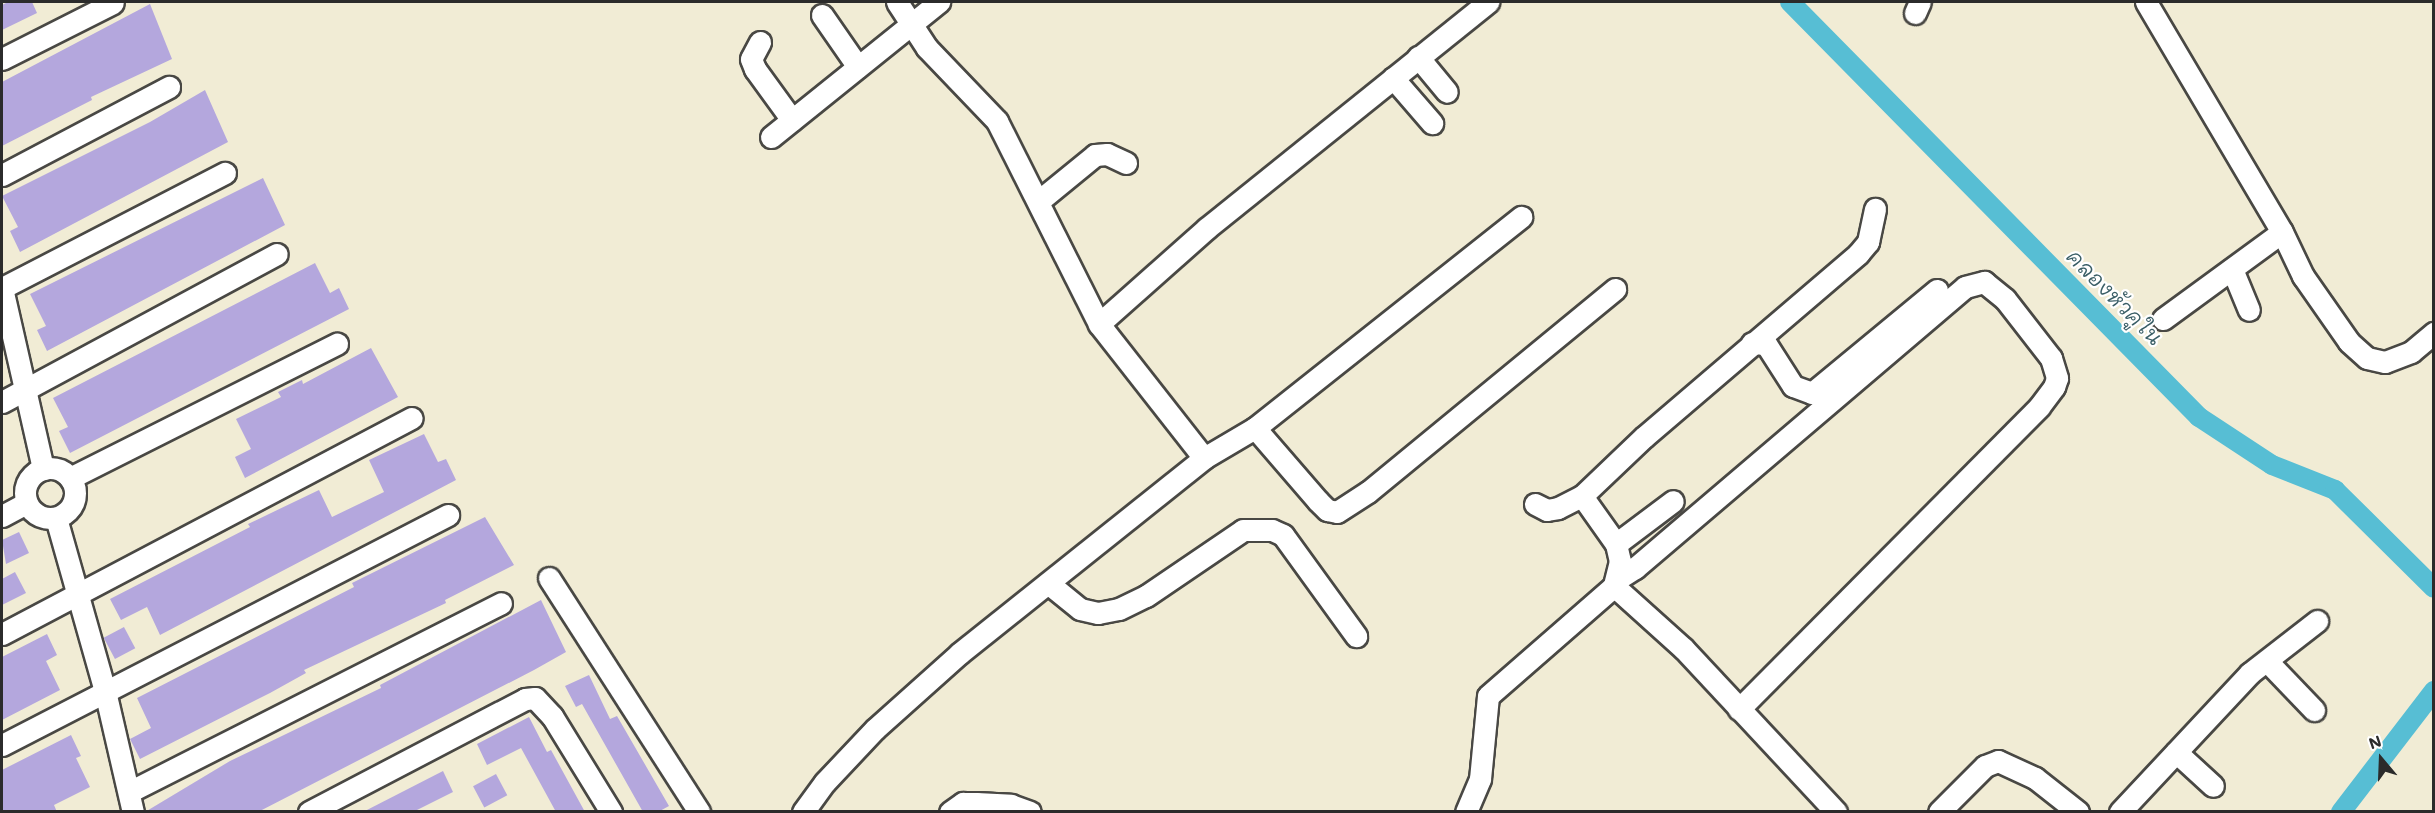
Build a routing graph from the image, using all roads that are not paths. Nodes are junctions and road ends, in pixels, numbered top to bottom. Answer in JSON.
{"nodes":[{"id":1,"x":897,"y":2,"type":"edge"},
{"id":2,"x":939,"y":2,"type":"edge"},
{"id":3,"x":1488,"y":2,"type":"edge"},
{"id":4,"x":2146,"y":2,"type":"edge"},
{"id":5,"x":113,"y":3,"type":"edge"},
{"id":6,"x":822,"y":15,"type":"dead end"},
{"id":7,"x":912,"y":24,"type":"junction"},
{"id":8,"x":760,"y":42,"type":"dead end"},
{"id":9,"x":1418,"y":57,"type":"junction"},
{"id":10,"x":2,"y":59,"type":"edge"},
{"id":11,"x":858,"y":68,"type":"junction"},
{"id":12,"x":1393,"y":78,"type":"junction"},
{"id":13,"x":169,"y":87,"type":"dead end"},
{"id":14,"x":1447,"y":92,"type":"dead end"},
{"id":15,"x":792,"y":120,"type":"junction"},
{"id":16,"x":1432,"y":123,"type":"dead end"},
{"id":17,"x":771,"y":137,"type":"dead end"},
{"id":18,"x":1125,"y":163,"type":"dead end"},
{"id":19,"x":225,"y":173,"type":"dead end"},
{"id":20,"x":2,"y":175,"type":"edge"},
{"id":21,"x":1040,"y":200,"type":"junction"},
{"id":22,"x":1875,"y":209,"type":"dead end"},
{"id":23,"x":1521,"y":217,"type":"dead end"},
{"id":24,"x":2282,"y":232,"type":"junction"},
{"id":25,"x":277,"y":254,"type":"dead end"},
{"id":26,"x":2232,"y":269,"type":"junction"},
{"id":27,"x":2,"y":288,"type":"edge"},
{"id":28,"x":1615,"y":290,"type":"dead end"},
{"id":29,"x":1937,"y":290,"type":"dead end"},
{"id":30,"x":2249,"y":310,"type":"dead end"},
{"id":31,"x":2163,"y":319,"type":"dead end"},
{"id":32,"x":1099,"y":324,"type":"junction"},
{"id":33,"x":2433,"y":333,"type":"edge"},
{"id":34,"x":1752,"y":343,"type":"junction"},
{"id":35,"x":337,"y":344,"type":"dead end"},
{"id":36,"x":25,"y":389,"type":"junction"},
{"id":37,"x":2,"y":402,"type":"edge"},
{"id":38,"x":411,"y":418,"type":"dead end"},
{"id":39,"x":1255,"y":428,"type":"junction"},
{"id":40,"x":1204,"y":458,"type":"junction"},
{"id":41,"x":43,"y":469,"type":"junction"},
{"id":42,"x":70,"y":478,"type":"junction"},
{"id":43,"x":1582,"y":496,"type":"junction"},
{"id":44,"x":1673,"y":501,"type":"dead end"},
{"id":45,"x":26,"y":502,"type":"junction"},
{"id":46,"x":1535,"y":504,"type":"dead end"},
{"id":47,"x":448,"y":515,"type":"dead end"},
{"id":48,"x":2,"y":516,"type":"edge"},
{"id":49,"x":56,"y":518,"type":"junction"},
{"id":50,"x":1616,"y":544,"type":"junction"},
{"id":51,"x":549,"y":578,"type":"dead end"},
{"id":52,"x":1616,"y":582,"type":"junction"},
{"id":53,"x":1048,"y":584,"type":"junction"},
{"id":54,"x":78,"y":593,"type":"junction"},
{"id":55,"x":501,"y":603,"type":"dead end"},
{"id":56,"x":2317,"y":621,"type":"dead end"},
{"id":57,"x":2,"y":634,"type":"edge"},
{"id":58,"x":1356,"y":636,"type":"dead end"},
{"id":59,"x":2267,"y":661,"type":"junction"},
{"id":60,"x":105,"y":691,"type":"junction"},
{"id":61,"x":1739,"y":709,"type":"junction"},
{"id":62,"x":2314,"y":710,"type":"dead end"},
{"id":63,"x":2,"y":745,"type":"edge"},
{"id":64,"x":2176,"y":752,"type":"junction"},
{"id":65,"x":2213,"y":786,"type":"dead end"},
{"id":66,"x":129,"y":805,"type":"edge"},
{"id":67,"x":309,"y":812,"type":"edge"},
{"id":68,"x":611,"y":812,"type":"edge"},
{"id":69,"x":699,"y":812,"type":"edge"},
{"id":70,"x":803,"y":812,"type":"edge"},
{"id":71,"x":950,"y":812,"type":"edge"},
{"id":72,"x":1030,"y":812,"type":"edge"},
{"id":73,"x":1466,"y":812,"type":"edge"},
{"id":74,"x":1836,"y":812,"type":"edge"},
{"id":75,"x":1939,"y":812,"type":"edge"},
{"id":76,"x":2078,"y":812,"type":"edge"},
{"id":77,"x":2120,"y":812,"type":"edge"}],
"edges":[{"from":1,"to":7,"type":"street"},
{"from":2,"to":7,"type":"street"},
{"from":3,"to":9,"type":"street"},
{"from":4,"to":24,"type":"street"},
{"from":5,"to":10,"type":"street"},
{"from":6,"to":11,"type":"street"},
{"from":7,"to":11,"type":"street"},
{"from":7,"to":21,"type":"street"},
{"from":8,"to":15,"type":"street"},
{"from":9,"to":12,"type":"street"},
{"from":9,"to":14,"type":"street"},
{"from":11,"to":15,"type":"street"},
{"from":12,"to":16,"type":"street"},
{"from":12,"to":32,"type":"street"},
{"from":13,"to":20,"type":"street"},
{"from":15,"to":17,"type":"street"},
{"from":18,"to":21,"type":"street"},
{"from":19,"to":27,"type":"street"},
{"from":21,"to":32,"type":"street"},
{"from":22,"to":34,"type":"street"},
{"from":23,"to":39,"type":"street"},
{"from":24,"to":26,"type":"street"},
{"from":24,"to":33,"type":"street"},
{"from":25,"to":36,"type":"street"},
{"from":26,"to":30,"type":"street"},
{"from":26,"to":31,"type":"street"},
{"from":27,"to":36,"type":"street"},
{"from":28,"to":39,"type":"street"},
{"from":29,"to":34,"type":"street"},
{"from":32,"to":40,"type":"street"},
{"from":34,"to":43,"type":"street"},
{"from":35,"to":42,"type":"street"},
{"from":36,"to":37,"type":"street"},
{"from":36,"to":41,"type":"street"},
{"from":38,"to":54,"type":"street"},
{"from":39,"to":40,"type":"street"},
{"from":40,"to":53,"type":"street"},
{"from":41,"to":42,"type":"street"},
{"from":41,"to":45,"type":"street"},
{"from":42,"to":49,"type":"street"},
{"from":43,"to":46,"type":"street"},
{"from":43,"to":50,"type":"street"},
{"from":44,"to":50,"type":"street"},
{"from":45,"to":48,"type":"street"},
{"from":45,"to":49,"type":"street"},
{"from":47,"to":60,"type":"street"},
{"from":49,"to":54,"type":"street"},
{"from":50,"to":52,"type":"street"},
{"from":51,"to":69,"type":"street"},
{"from":52,"to":61,"type":"street"},
{"from":52,"to":61,"type":"street"},
{"from":52,"to":73,"type":"street"},
{"from":53,"to":58,"type":"street"},
{"from":53,"to":70,"type":"street"},
{"from":54,"to":57,"type":"street"},
{"from":54,"to":60,"type":"street"},
{"from":55,"to":66,"type":"street"},
{"from":56,"to":59,"type":"street"},
{"from":59,"to":62,"type":"street"},
{"from":59,"to":64,"type":"street"},
{"from":60,"to":63,"type":"street"},
{"from":60,"to":66,"type":"street"},
{"from":61,"to":74,"type":"street"},
{"from":64,"to":65,"type":"street"},
{"from":64,"to":77,"type":"street"},
{"from":67,"to":68,"type":"street"},
{"from":71,"to":72,"type":"street"},
{"from":75,"to":76,"type":"street"}]}
